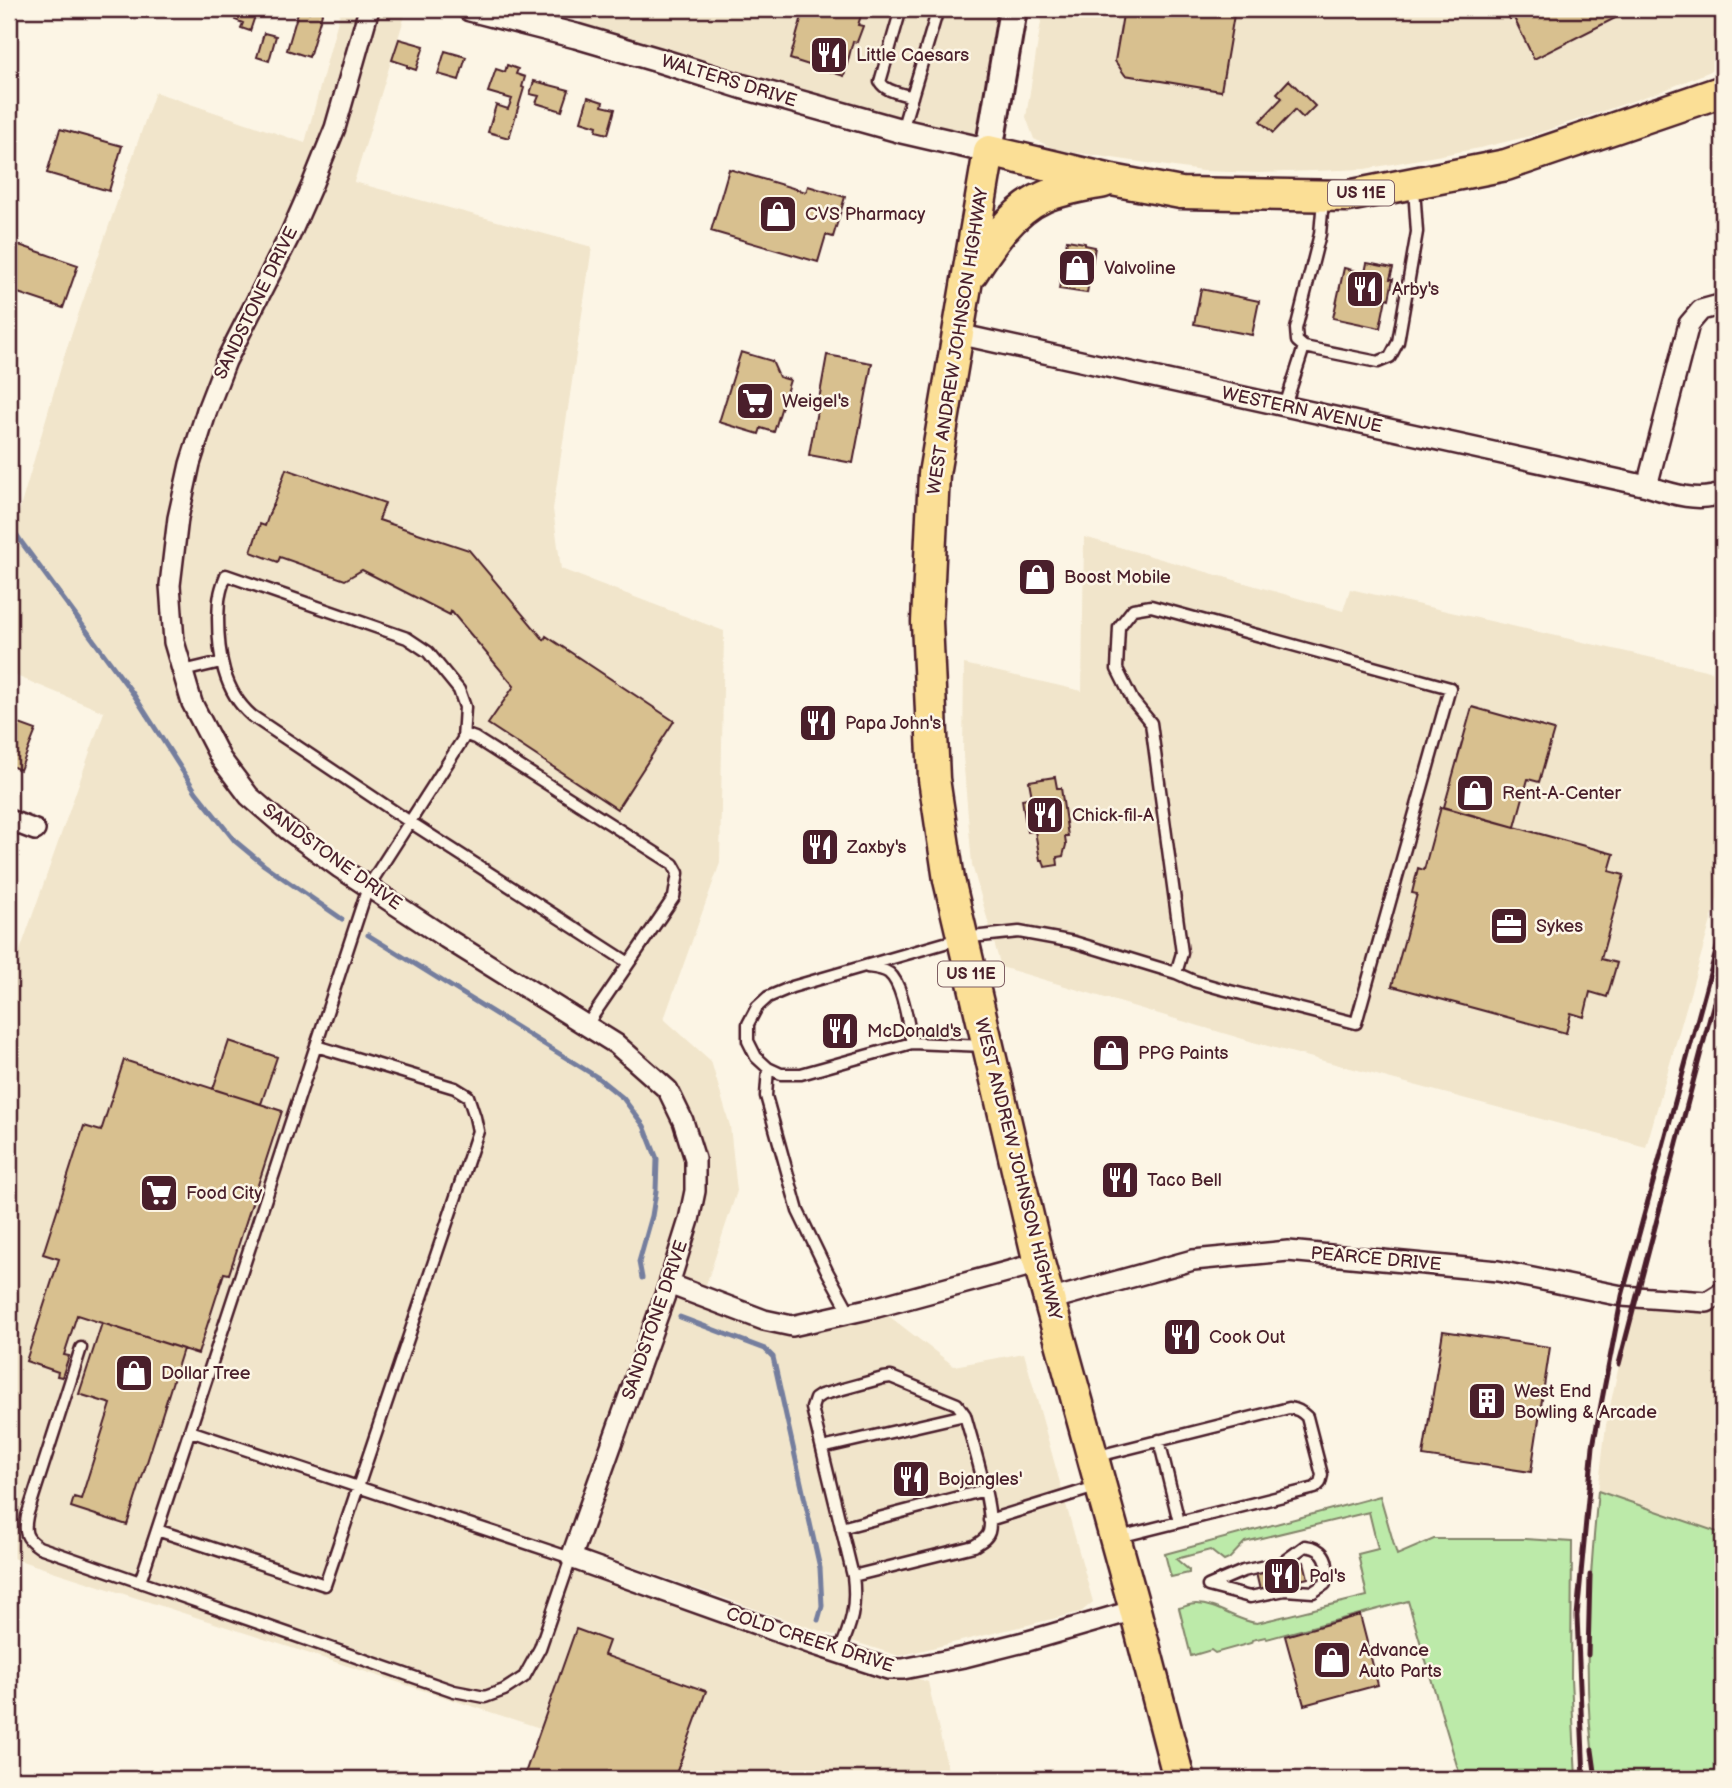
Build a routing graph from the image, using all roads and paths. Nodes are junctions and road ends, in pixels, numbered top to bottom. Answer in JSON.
{"nodes":[{"id":1,"x":369,"y":9,"type":"edge"},
{"id":2,"x":470,"y":9,"type":"edge"},
{"id":3,"x":901,"y":9,"type":"edge"},
{"id":4,"x":938,"y":9,"type":"edge"},
{"id":5,"x":1013,"y":9,"type":"edge"},
{"id":6,"x":1723,"y":90,"type":"edge"},
{"id":7,"x":912,"y":97,"type":"junction"},
{"id":8,"x":902,"y":131,"type":"junction"},
{"id":9,"x":989,"y":151,"type":"junction"},
{"id":10,"x":1112,"y":180,"type":"junction"},
{"id":11,"x":1413,"y":183,"type":"junction"},
{"id":12,"x":1323,"y":196,"type":"junction"},
{"id":13,"x":967,"y":282,"type":"junction"},
{"id":14,"x":1723,"y":304,"type":"edge"},
{"id":15,"x":958,"y":334,"type":"junction"},
{"id":16,"x":1304,"y":347,"type":"junction"},
{"id":17,"x":1285,"y":407,"type":"junction"},
{"id":18,"x":1647,"y":486,"type":"junction"},
{"id":19,"x":1723,"y":493,"type":"edge"},
{"id":20,"x":221,"y":662,"type":"junction"},
{"id":21,"x":183,"y":671,"type":"junction"},
{"id":22,"x":464,"y":734,"type":"junction"},
{"id":23,"x":9,"y":820,"type":"edge"},
{"id":24,"x":410,"y":822,"type":"junction"},
{"id":25,"x":35,"y":830,"type":"dead end"},
{"id":26,"x":368,"y":887,"type":"junction"},
{"id":27,"x":962,"y":938,"type":"junction"},
{"id":28,"x":629,"y":963,"type":"junction"},
{"id":29,"x":863,"y":966,"type":"junction"},
{"id":30,"x":1175,"y":973,"type":"junction"},
{"id":31,"x":586,"y":1026,"type":"junction"},
{"id":32,"x":912,"y":1043,"type":"junction"},
{"id":33,"x":316,"y":1046,"type":"junction"},
{"id":34,"x":988,"y":1046,"type":"junction"},
{"id":35,"x":768,"y":1068,"type":"junction"},
{"id":36,"x":1039,"y":1263,"type":"junction"},
{"id":37,"x":669,"y":1283,"type":"junction"},
{"id":38,"x":1715,"y":1297,"type":"edge"},
{"id":39,"x":1049,"y":1300,"type":"junction"},
{"id":40,"x":850,"y":1313,"type":"junction"},
{"id":41,"x":80,"y":1348,"type":"dead end"},
{"id":42,"x":965,"y":1415,"type":"junction"},
{"id":43,"x":190,"y":1431,"type":"junction"},
{"id":44,"x":1158,"y":1440,"type":"junction"},
{"id":45,"x":821,"y":1448,"type":"junction"},
{"id":46,"x":1092,"y":1457,"type":"junction"},
{"id":47,"x":1100,"y":1486,"type":"junction"},
{"id":48,"x":358,"y":1487,"type":"junction"},
{"id":49,"x":985,"y":1490,"type":"junction"},
{"id":50,"x":989,"y":1520,"type":"junction"},
{"id":51,"x":1179,"y":1522,"type":"junction"},
{"id":52,"x":841,"y":1528,"type":"junction"},
{"id":53,"x":157,"y":1530,"type":"junction"},
{"id":54,"x":1115,"y":1538,"type":"junction"},
{"id":55,"x":571,"y":1558,"type":"junction"},
{"id":56,"x":853,"y":1576,"type":"junction"},
{"id":57,"x":140,"y":1582,"type":"junction"},
{"id":58,"x":1208,"y":1586,"type":"joint"},
{"id":59,"x":1135,"y":1610,"type":"junction"},
{"id":60,"x":839,"y":1653,"type":"junction"},
{"id":61,"x":1179,"y":1779,"type":"edge"}],
"edges":[{"from":1,"to":21,"type":"street","name":"SANDSTONE DRIVE"},
{"from":2,"to":8,"type":"street","name":"WALTERS DRIVE"},
{"from":3,"to":7,"type":"lane"},
{"from":4,"to":7,"type":"lane"},
{"from":5,"to":9,"type":"main road","name":"WEST ANDREW JOHNSON HIGHWAY"},
{"from":6,"to":11,"type":"main road","number":"US 11E"},
{"from":7,"to":8,"type":"lane"},
{"from":8,"to":9,"type":"street","name":"WALTERS DRIVE"},
{"from":9,"to":10,"type":"main road","number":"US 11E"},
{"from":9,"to":13,"type":"main road","name":"WEST ANDREW JOHNSON HIGHWAY","number":"US 11E"},
{"from":10,"to":12,"type":"main road","number":"US 11E"},
{"from":10,"to":13,"type":"main road"},
{"from":11,"to":12,"type":"main road","number":"US 11E"},
{"from":11,"to":16,"type":"lane"},
{"from":12,"to":16,"type":"lane"},
{"from":13,"to":15,"type":"main road","name":"WEST ANDREW JOHNSON HIGHWAY","number":"US 11E"},
{"from":14,"to":18,"type":"street"},
{"from":15,"to":17,"type":"street","name":"WESTERN AVENUE"},
{"from":15,"to":27,"type":"main road","name":"WEST ANDREW JOHNSON HIGHWAY","number":"US 11E"},
{"from":16,"to":17,"type":"lane"},
{"from":17,"to":18,"type":"street","name":"WESTERN AVENUE"},
{"from":18,"to":19,"type":"street","name":"WESTERN AVENUE"},
{"from":20,"to":21,"type":"lane"},
{"from":20,"to":22,"type":"lane"},
{"from":20,"to":24,"type":"lane"},
{"from":21,"to":26,"type":"street","name":"SANDSTONE DRIVE"},
{"from":22,"to":24,"type":"lane"},
{"from":22,"to":28,"type":"lane"},
{"from":23,"to":25,"type":"street"},
{"from":24,"to":26,"type":"lane"},
{"from":24,"to":28,"type":"lane"},
{"from":26,"to":31,"type":"street","name":"SANDSTONE DRIVE"},
{"from":26,"to":33,"type":"lane"},
{"from":27,"to":29,"type":"lane"},
{"from":27,"to":30,"type":"lane"},
{"from":27,"to":34,"type":"main road","name":"WEST ANDREW JOHNSON HIGHWAY","number":"US 11E"},
{"from":28,"to":31,"type":"lane"},
{"from":29,"to":32,"type":"lane"},
{"from":29,"to":35,"type":"lane"},
{"from":30,"to":30,"type":"lane"},
{"from":31,"to":37,"type":"street","name":"SANDSTONE DRIVE"},
{"from":32,"to":34,"type":"lane"},
{"from":32,"to":35,"type":"lane"},
{"from":33,"to":43,"type":"lane"},
{"from":33,"to":48,"type":"lane"},
{"from":34,"to":36,"type":"main road","name":"WEST ANDREW JOHNSON HIGHWAY","number":"US 11E"},
{"from":35,"to":40,"type":"lane"},
{"from":36,"to":39,"type":"main road","name":"WEST ANDREW JOHNSON HIGHWAY","number":"US 11E"},
{"from":36,"to":40,"type":"street"},
{"from":37,"to":40,"type":"street"},
{"from":37,"to":55,"type":"street","name":"SANDSTONE DRIVE"},
{"from":38,"to":39,"type":"street","name":"PEARCE DRIVE"},
{"from":39,"to":46,"type":"main road","name":"WEST ANDREW JOHNSON HIGHWAY","number":"US 11E"},
{"from":41,"to":57,"type":"lane"},
{"from":42,"to":45,"type":"lane"},
{"from":42,"to":45,"type":"lane"},
{"from":42,"to":49,"type":"lane"},
{"from":43,"to":48,"type":"lane"},
{"from":43,"to":53,"type":"lane"},
{"from":44,"to":46,"type":"lane"},
{"from":44,"to":51,"type":"lane"},
{"from":44,"to":51,"type":"lane"},
{"from":45,"to":52,"type":"lane"},
{"from":46,"to":47,"type":"main road","name":"WEST ANDREW JOHNSON HIGHWAY","number":"US 11E"},
{"from":47,"to":50,"type":"lane"},
{"from":47,"to":54,"type":"main road","name":"WEST ANDREW JOHNSON HIGHWAY","number":"US 11E"},
{"from":48,"to":53,"type":"lane"},
{"from":48,"to":55,"type":"lane"},
{"from":49,"to":50,"type":"lane"},
{"from":49,"to":52,"type":"lane"},
{"from":50,"to":56,"type":"lane"},
{"from":51,"to":54,"type":"lane"},
{"from":52,"to":56,"type":"lane"},
{"from":53,"to":57,"type":"lane"},
{"from":54,"to":59,"type":"main road","name":"WEST ANDREW JOHNSON HIGHWAY","number":"US 11E"},
{"from":55,"to":57,"type":"lane"},
{"from":55,"to":60,"type":"street","name":"COLD CREEK DRIVE"},
{"from":56,"to":60,"type":"lane"},
{"from":58,"to":58,"type":"lane"},
{"from":59,"to":60,"type":"street","name":"COLD CREEK DRIVE"},
{"from":59,"to":61,"type":"main road","name":"WEST ANDREW JOHNSON HIGHWAY","number":"US 11E"}]}
